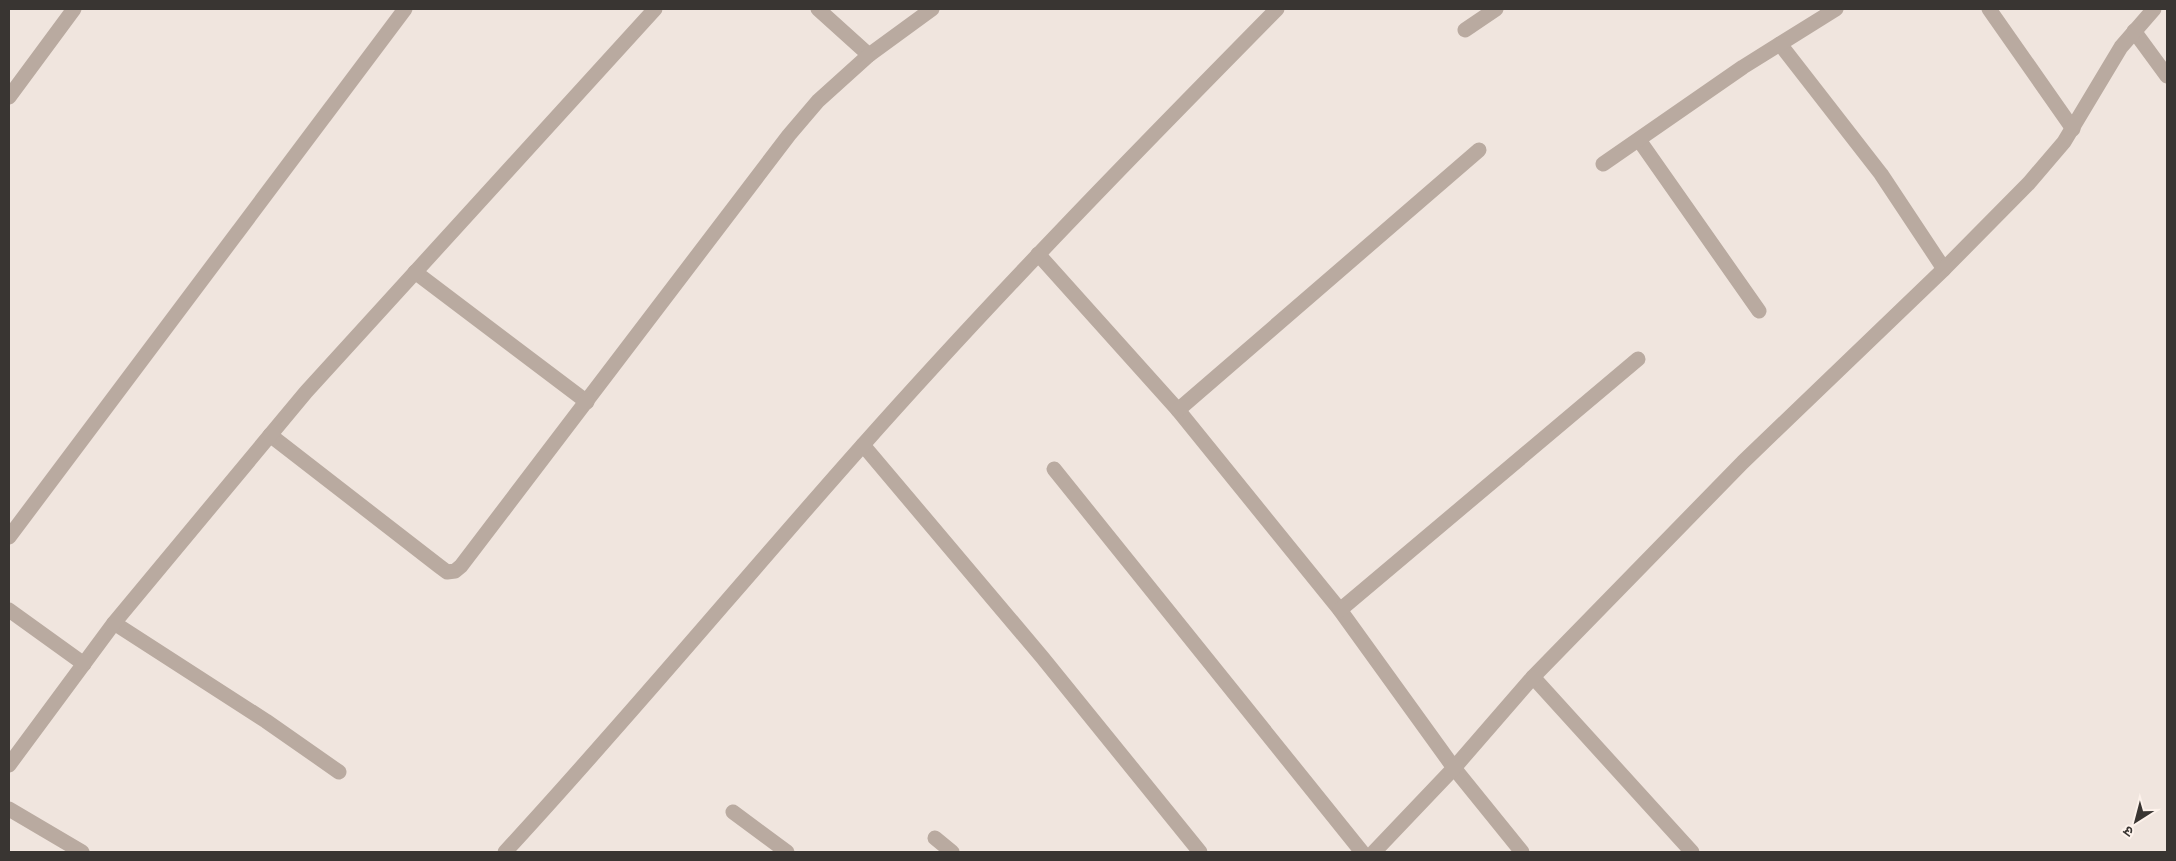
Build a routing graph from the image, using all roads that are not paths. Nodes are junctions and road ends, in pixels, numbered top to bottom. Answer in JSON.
{"nodes":[{"id":1,"x":74,"y":9,"type":"edge"},
{"id":2,"x":405,"y":9,"type":"edge"},
{"id":3,"x":655,"y":9,"type":"edge"},
{"id":4,"x":818,"y":9,"type":"edge"},
{"id":5,"x":932,"y":9,"type":"edge"},
{"id":6,"x":1277,"y":9,"type":"edge"},
{"id":7,"x":1496,"y":9,"type":"edge"},
{"id":8,"x":1836,"y":9,"type":"edge"},
{"id":9,"x":1989,"y":9,"type":"edge"},
{"id":10,"x":2154,"y":9,"type":"edge"},
{"id":11,"x":1465,"y":30,"type":"dead end"},
{"id":12,"x":2134,"y":31,"type":"junction"},
{"id":13,"x":1780,"y":44,"type":"junction"},
{"id":14,"x":869,"y":55,"type":"junction"},
{"id":15,"x":2167,"y":76,"type":"edge"},
{"id":16,"x":9,"y":97,"type":"edge"},
{"id":17,"x":2073,"y":129,"type":"junction"},
{"id":18,"x":1639,"y":140,"type":"junction"},
{"id":19,"x":1479,"y":150,"type":"dead end"},
{"id":20,"x":1603,"y":164,"type":"dead end"},
{"id":21,"x":1038,"y":254,"type":"junction"},
{"id":22,"x":1944,"y":269,"type":"junction"},
{"id":23,"x":415,"y":272,"type":"junction"},
{"id":24,"x":1760,"y":312,"type":"dead end"},
{"id":25,"x":1638,"y":359,"type":"dead end"},
{"id":26,"x":587,"y":402,"type":"junction"},
{"id":27,"x":1178,"y":410,"type":"junction"},
{"id":28,"x":270,"y":435,"type":"junction"},
{"id":29,"x":863,"y":445,"type":"junction"},
{"id":30,"x":1054,"y":468,"type":"dead end"},
{"id":31,"x":9,"y":537,"type":"edge"},
{"id":32,"x":9,"y":610,"type":"edge"},
{"id":33,"x":1340,"y":610,"type":"junction"},
{"id":34,"x":114,"y":623,"type":"junction"},
{"id":35,"x":84,"y":664,"type":"junction"},
{"id":36,"x":1533,"y":677,"type":"junction"},
{"id":37,"x":9,"y":764,"type":"edge"},
{"id":38,"x":1454,"y":768,"type":"junction"},
{"id":39,"x":339,"y":772,"type":"dead end"},
{"id":40,"x":9,"y":808,"type":"edge"},
{"id":41,"x":734,"y":812,"type":"dead end"},
{"id":42,"x":935,"y":838,"type":"dead end"},
{"id":43,"x":82,"y":852,"type":"edge"},
{"id":44,"x":505,"y":852,"type":"edge"},
{"id":45,"x":787,"y":852,"type":"edge"},
{"id":46,"x":952,"y":852,"type":"edge"},
{"id":47,"x":1200,"y":852,"type":"edge"},
{"id":48,"x":1362,"y":852,"type":"edge"},
{"id":49,"x":1374,"y":852,"type":"edge"},
{"id":50,"x":1522,"y":852,"type":"edge"},
{"id":51,"x":1692,"y":852,"type":"edge"}],
"edges":[{"from":1,"to":16,"type":"street"},
{"from":2,"to":31,"type":"street"},
{"from":3,"to":23,"type":"street"},
{"from":4,"to":14,"type":"street"},
{"from":5,"to":14,"type":"street"},
{"from":6,"to":21,"type":"street"},
{"from":7,"to":11,"type":"street"},
{"from":8,"to":13,"type":"street"},
{"from":9,"to":17,"type":"street"},
{"from":10,"to":12,"type":"street"},
{"from":12,"to":15,"type":"street"},
{"from":12,"to":17,"type":"street"},
{"from":13,"to":18,"type":"street"},
{"from":13,"to":22,"type":"street"},
{"from":14,"to":26,"type":"street"},
{"from":17,"to":22,"type":"street"},
{"from":18,"to":20,"type":"street"},
{"from":18,"to":24,"type":"street"},
{"from":19,"to":27,"type":"street"},
{"from":21,"to":27,"type":"street"},
{"from":21,"to":29,"type":"street"},
{"from":22,"to":36,"type":"street"},
{"from":23,"to":26,"type":"street"},
{"from":23,"to":28,"type":"street"},
{"from":25,"to":33,"type":"street"},
{"from":26,"to":28,"type":"street"},
{"from":27,"to":33,"type":"street"},
{"from":28,"to":34,"type":"street"},
{"from":29,"to":44,"type":"street"},
{"from":29,"to":47,"type":"street"},
{"from":30,"to":48,"type":"street"},
{"from":32,"to":35,"type":"street"},
{"from":33,"to":38,"type":"street"},
{"from":34,"to":35,"type":"street"},
{"from":34,"to":39,"type":"street"},
{"from":35,"to":37,"type":"street"},
{"from":36,"to":38,"type":"street"},
{"from":36,"to":51,"type":"street"},
{"from":38,"to":49,"type":"street"},
{"from":38,"to":50,"type":"street"},
{"from":40,"to":43,"type":"street"},
{"from":41,"to":45,"type":"street"},
{"from":42,"to":46,"type":"street"}]}
